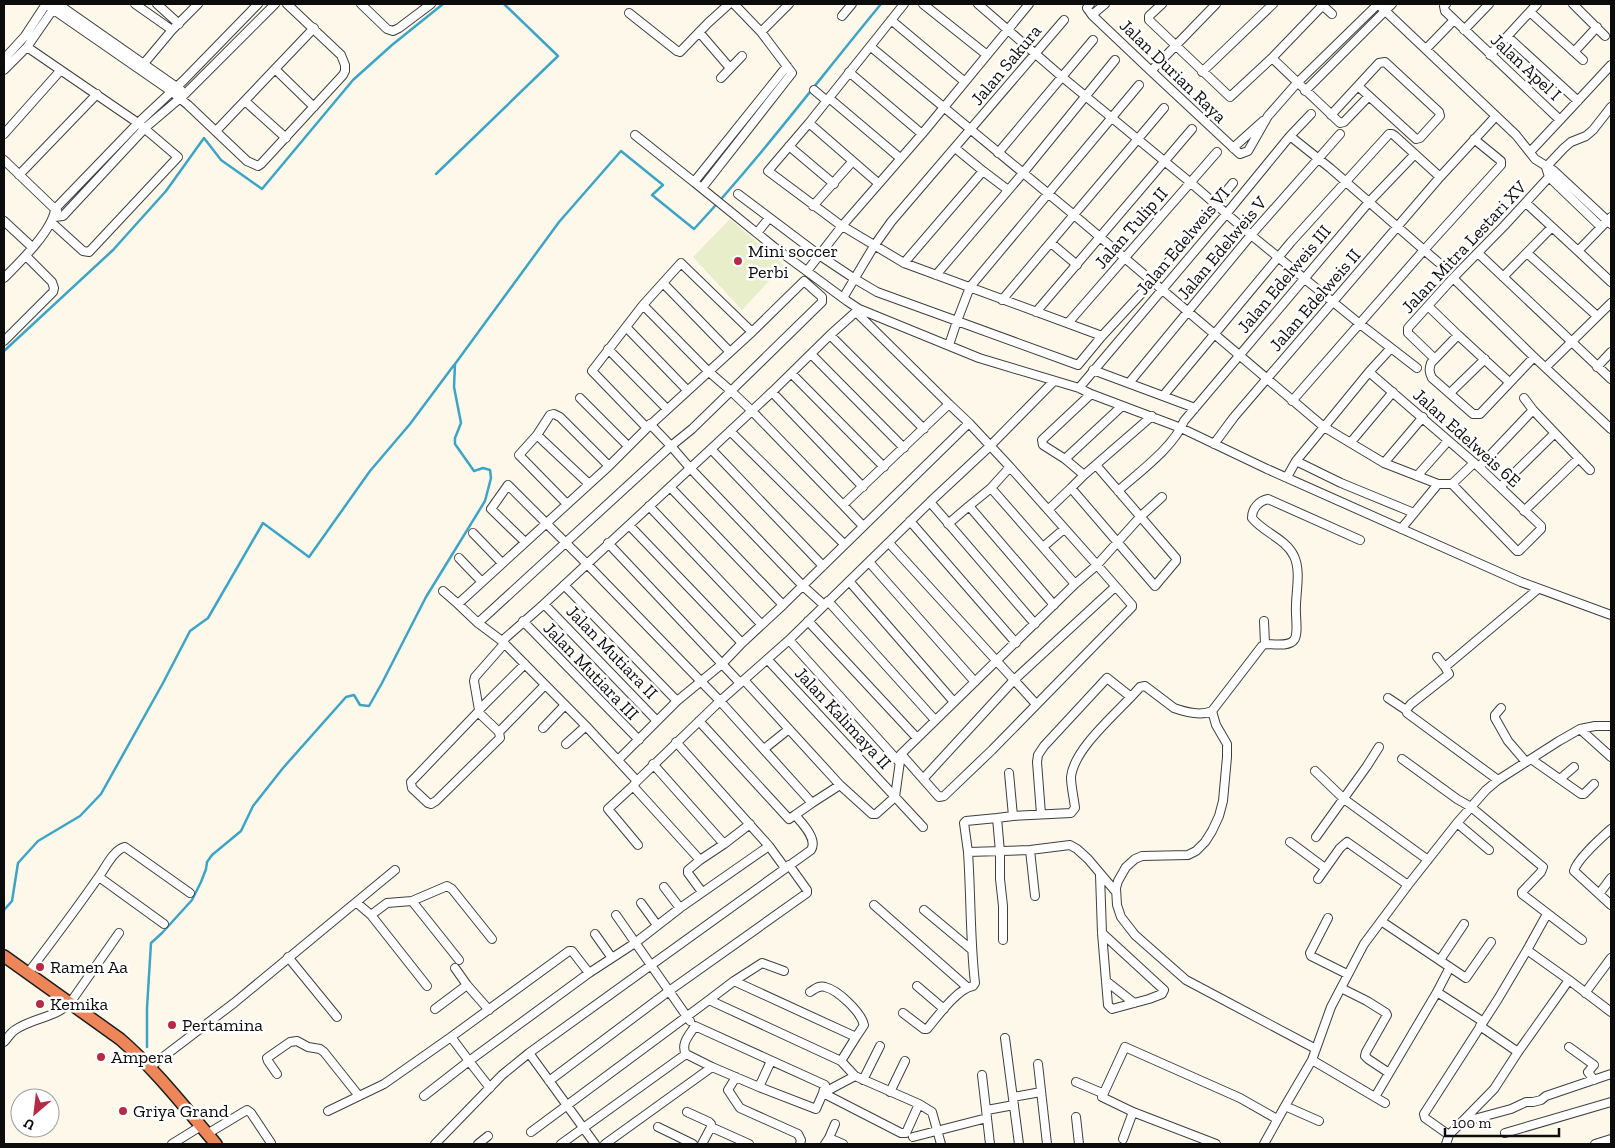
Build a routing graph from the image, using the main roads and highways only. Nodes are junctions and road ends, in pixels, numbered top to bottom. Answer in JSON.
{"nodes":[{"id":1,"x":4,"y":956,"type":"edge"},
{"id":2,"x":216,"y":1144,"type":"edge"}],
"edges":[{"from":1,"to":2,"type":"highway"}]}
